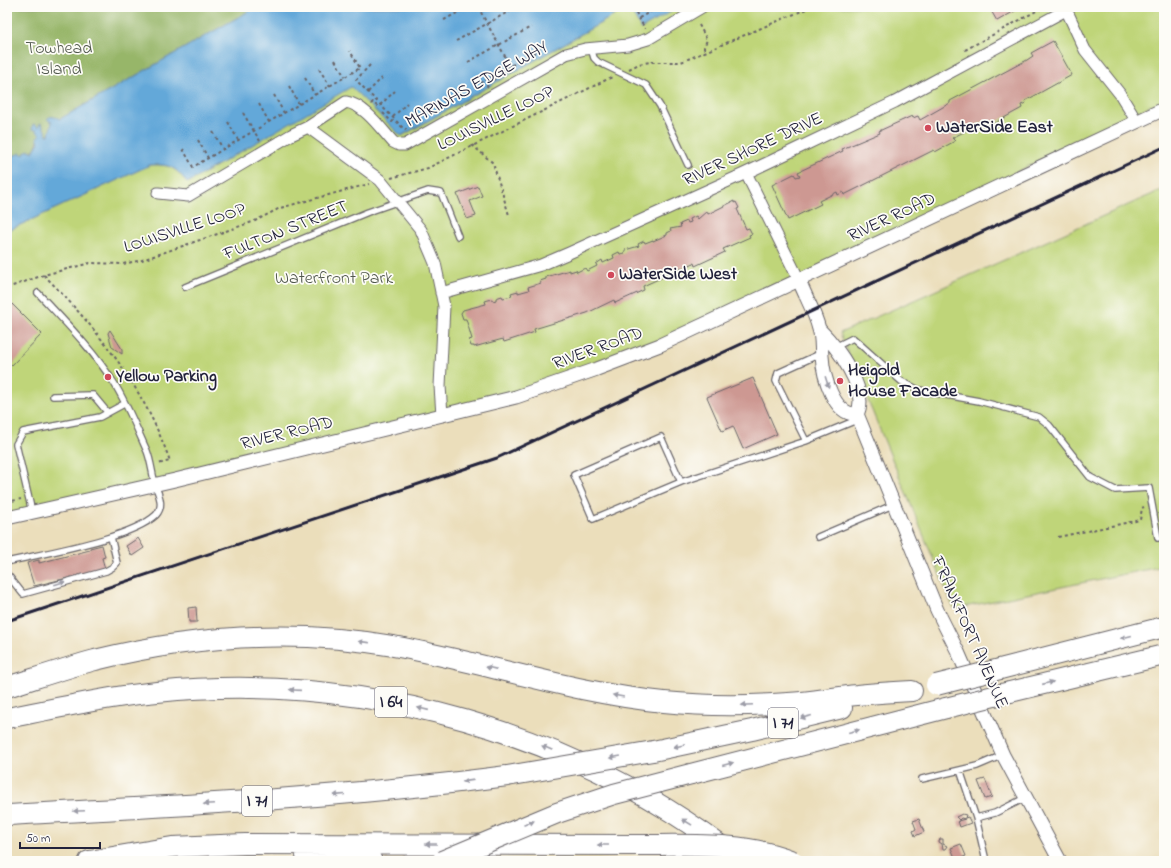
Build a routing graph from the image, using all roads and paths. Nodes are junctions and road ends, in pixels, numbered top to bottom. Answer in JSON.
{"nodes":[{"id":1,"x":443,"y":7,"type":"edge"},
{"id":2,"x":468,"y":7,"type":"edge"},
{"id":3,"x":478,"y":7,"type":"edge"},
{"id":4,"x":517,"y":7,"type":"edge"},
{"id":5,"x":633,"y":7,"type":"edge"},
{"id":6,"x":659,"y":7,"type":"edge"},
{"id":7,"x":702,"y":7,"type":"edge"},
{"id":8,"x":811,"y":7,"type":"edge"},
{"id":9,"x":1046,"y":9,"type":"dead end"},
{"id":10,"x":1066,"y":9,"type":"edge"},
{"id":11,"x":438,"y":10,"type":"dead end"},
{"id":12,"x":639,"y":18,"type":"junction"},
{"id":13,"x":444,"y":20,"type":"dead end"},
{"id":14,"x":488,"y":24,"type":"junction"},
{"id":15,"x":699,"y":25,"type":"dead end"},
{"id":16,"x":531,"y":27,"type":"dead end"},
{"id":17,"x":646,"y":30,"type":"dead end"},
{"id":18,"x":456,"y":41,"type":"dead end"},
{"id":19,"x":499,"y":45,"type":"junction"},
{"id":20,"x":542,"y":48,"type":"dead end"},
{"id":21,"x":591,"y":48,"type":"junction"},
{"id":22,"x":965,"y":50,"type":"dead end"},
{"id":23,"x":350,"y":51,"type":"dead end"},
{"id":24,"x":704,"y":53,"type":"junction"},
{"id":25,"x":335,"y":60,"type":"dead end"},
{"id":26,"x":468,"y":62,"type":"dead end"},
{"id":27,"x":370,"y":65,"type":"dead end"},
{"id":28,"x":511,"y":66,"type":"junction"},
{"id":29,"x":319,"y":69,"type":"dead end"},
{"id":30,"x":628,"y":69,"type":"dead end"},
{"id":31,"x":614,"y":75,"type":"dead end"},
{"id":32,"x":345,"y":77,"type":"junction"},
{"id":33,"x":305,"y":78,"type":"dead end"},
{"id":34,"x":382,"y":78,"type":"dead end"},
{"id":35,"x":480,"y":83,"type":"dead end"},
{"id":36,"x":289,"y":86,"type":"dead end"},
{"id":37,"x":330,"y":86,"type":"junction"},
{"id":38,"x":489,"y":89,"type":"dead end"},
{"id":39,"x":395,"y":91,"type":"dead end"},
{"id":40,"x":368,"y":92,"type":"junction"},
{"id":41,"x":274,"y":95,"type":"dead end"},
{"id":42,"x":315,"y":95,"type":"junction"},
{"id":43,"x":407,"y":103,"type":"dead end"},
{"id":44,"x":259,"y":104,"type":"dead end"},
{"id":45,"x":299,"y":104,"type":"junction"},
{"id":46,"x":380,"y":105,"type":"junction"},
{"id":47,"x":1164,"y":109,"type":"edge"},
{"id":48,"x":243,"y":113,"type":"dead end"},
{"id":49,"x":284,"y":113,"type":"junction"},
{"id":50,"x":419,"y":116,"type":"dead end"},
{"id":51,"x":393,"y":117,"type":"junction"},
{"id":52,"x":389,"y":119,"type":"dead end"},
{"id":53,"x":395,"y":120,"type":"junction"},
{"id":54,"x":228,"y":122,"type":"dead end"},
{"id":55,"x":269,"y":122,"type":"junction"},
{"id":56,"x":1137,"y":122,"type":"junction"},
{"id":57,"x":308,"y":127,"type":"junction"},
{"id":58,"x":213,"y":132,"type":"dead end"},
{"id":59,"x":254,"y":132,"type":"junction"},
{"id":60,"x":198,"y":140,"type":"dead end"},
{"id":61,"x":238,"y":140,"type":"junction"},
{"id":62,"x":261,"y":142,"type":"dead end"},
{"id":63,"x":472,"y":145,"type":"junction"},
{"id":64,"x":183,"y":150,"type":"dead end"},
{"id":65,"x":223,"y":150,"type":"junction"},
{"id":66,"x":208,"y":158,"type":"junction"},
{"id":67,"x":688,"y":165,"type":"dead end"},
{"id":68,"x":746,"y":173,"type":"junction"},
{"id":69,"x":387,"y":179,"type":"dead end"},
{"id":70,"x":373,"y":182,"type":"dead end"},
{"id":71,"x":158,"y":193,"type":"dead end"},
{"id":72,"x":398,"y":201,"type":"junction"},
{"id":73,"x":509,"y":215,"type":"dead end"},
{"id":74,"x":458,"y":236,"type":"dead end"},
{"id":75,"x":44,"y":275,"type":"junction"},
{"id":76,"x":799,"y":280,"type":"junction"},
{"id":77,"x":185,"y":287,"type":"dead end"},
{"id":78,"x":7,"y":288,"type":"edge"},
{"id":79,"x":38,"y":293,"type":"dead end"},
{"id":80,"x":441,"y":293,"type":"junction"},
{"id":81,"x":820,"y":330,"type":"junction"},
{"id":82,"x":836,"y":347,"type":"junction"},
{"id":83,"x":821,"y":354,"type":"junction"},
{"id":84,"x":53,"y":396,"type":"dead end"},
{"id":85,"x":124,"y":404,"type":"junction"},
{"id":86,"x":108,"y":412,"type":"junction"},
{"id":87,"x":442,"y":415,"type":"junction"},
{"id":88,"x":858,"y":416,"type":"junction"},
{"id":89,"x":806,"y":441,"type":"junction"},
{"id":90,"x":161,"y":463,"type":"dead end"},
{"id":91,"x":681,"y":482,"type":"junction"},
{"id":92,"x":155,"y":485,"type":"junction"},
{"id":93,"x":18,"y":499,"type":"dead end"},
{"id":94,"x":7,"y":502,"type":"edge"},
{"id":95,"x":894,"y":504,"type":"junction"},
{"id":96,"x":1151,"y":504,"type":"junction"},
{"id":97,"x":32,"y":512,"type":"junction"},
{"id":98,"x":7,"y":518,"type":"edge"},
{"id":99,"x":111,"y":537,"type":"junction"},
{"id":100,"x":818,"y":537,"type":"dead end"},
{"id":101,"x":1058,"y":537,"type":"dead end"},
{"id":102,"x":1158,"y":538,"type":"dead end"},
{"id":103,"x":7,"y":562,"type":"edge"},
{"id":104,"x":7,"y":574,"type":"edge"},
{"id":105,"x":1164,"y":627,"type":"edge"},
{"id":106,"x":1164,"y":655,"type":"edge"},
{"id":107,"x":7,"y":687,"type":"edge"},
{"id":108,"x":912,"y":691,"type":"junction"},
{"id":109,"x":7,"y":718,"type":"edge"},
{"id":110,"x":1003,"y":755,"type":"junction"},
{"id":111,"x":960,"y":770,"type":"junction"},
{"id":112,"x":922,"y":779,"type":"dead end"},
{"id":113,"x":1025,"y":798,"type":"junction"},
{"id":114,"x":7,"y":815,"type":"edge"},
{"id":115,"x":976,"y":818,"type":"junction"},
{"id":116,"x":90,"y":861,"type":"edge"},
{"id":117,"x":372,"y":861,"type":"edge"},
{"id":118,"x":442,"y":861,"type":"edge"},
{"id":119,"x":741,"y":861,"type":"edge"},
{"id":120,"x":793,"y":861,"type":"edge"},
{"id":121,"x":986,"y":861,"type":"edge"},
{"id":122,"x":1060,"y":861,"type":"edge"}],
"edges":[{"from":1,"to":11,"type":"path"},
{"from":2,"to":13,"type":"path"},
{"from":3,"to":14,"type":"path"},
{"from":4,"to":14,"type":"path"},
{"from":5,"to":12,"type":"path"},
{"from":6,"to":12,"type":"path"},
{"from":7,"to":21,"type":"street","name":"MARINAS EDGE WAY"},
{"from":8,"to":24,"type":"path"},
{"from":9,"to":22,"type":"path"},
{"from":10,"to":56,"type":"street"},
{"from":10,"to":68,"type":"street","name":"RIVER SHORE DRIVE"},
{"from":12,"to":17,"type":"path"},
{"from":14,"to":18,"type":"path"},
{"from":14,"to":19,"type":"path"},
{"from":15,"to":24,"type":"path"},
{"from":16,"to":19,"type":"path"},
{"from":19,"to":26,"type":"path"},
{"from":19,"to":28,"type":"path"},
{"from":20,"to":28,"type":"path"},
{"from":21,"to":57,"type":"street","name":"MARINAS EDGE WAY"},
{"from":21,"to":67,"type":"lane"},
{"from":23,"to":32,"type":"path"},
{"from":24,"to":30,"type":"path"},
{"from":25,"to":32,"type":"path"},
{"from":27,"to":40,"type":"path"},
{"from":28,"to":35,"type":"path"},
{"from":28,"to":38,"type":"path"},
{"from":29,"to":37,"type":"path"},
{"from":31,"to":63,"type":"path","name":"LOUISVILLE LOOP"},
{"from":32,"to":37,"type":"path"},
{"from":33,"to":42,"type":"path"},
{"from":34,"to":40,"type":"path"},
{"from":36,"to":45,"type":"path"},
{"from":37,"to":42,"type":"path"},
{"from":39,"to":46,"type":"path"},
{"from":40,"to":46,"type":"path"},
{"from":41,"to":49,"type":"path"},
{"from":42,"to":45,"type":"path"},
{"from":43,"to":51,"type":"path"},
{"from":44,"to":55,"type":"path"},
{"from":45,"to":49,"type":"path"},
{"from":46,"to":51,"type":"path"},
{"from":47,"to":56,"type":"street","name":"RIVER ROAD"},
{"from":48,"to":59,"type":"path"},
{"from":49,"to":55,"type":"path"},
{"from":50,"to":53,"type":"path"},
{"from":51,"to":53,"type":"path"},
{"from":52,"to":53,"type":"path"},
{"from":54,"to":61,"type":"path"},
{"from":55,"to":59,"type":"path"},
{"from":56,"to":76,"type":"street","name":"RIVER ROAD"},
{"from":57,"to":71,"type":"street","name":"MARINAS EDGE WAY"},
{"from":57,"to":72,"type":"street"},
{"from":58,"to":65,"type":"path"},
{"from":59,"to":61,"type":"path"},
{"from":59,"to":62,"type":"path"},
{"from":60,"to":66,"type":"path"},
{"from":61,"to":65,"type":"path"},
{"from":63,"to":69,"type":"path","name":"LOUISVILLE LOOP"},
{"from":63,"to":73,"type":"path"},
{"from":64,"to":66,"type":"path"},
{"from":65,"to":66,"type":"path"},
{"from":68,"to":76,"type":"street"},
{"from":68,"to":80,"type":"street","name":"RIVER SHORE DRIVE"},
{"from":70,"to":75,"type":"path","name":"LOUISVILLE LOOP"},
{"from":72,"to":74,"type":"lane","name":"FULTON STREET"},
{"from":72,"to":77,"type":"lane","name":"FULTON STREET"},
{"from":72,"to":80,"type":"street"},
{"from":75,"to":78,"type":"path","name":"LOUISVILLE LOOP"},
{"from":75,"to":90,"type":"path"},
{"from":76,"to":81,"type":"street"},
{"from":76,"to":87,"type":"street","name":"RIVER ROAD"},
{"from":79,"to":85,"type":"lane"},
{"from":80,"to":87,"type":"street"},
{"from":81,"to":82,"type":"street"},
{"from":81,"to":83,"type":"street"},
{"from":82,"to":83,"type":"lane"},
{"from":82,"to":88,"type":"street"},
{"from":82,"to":96,"type":"lane"},
{"from":83,"to":88,"type":"street","one_way":true},
{"from":83,"to":89,"type":"lane"},
{"from":84,"to":86,"type":"lane"},
{"from":85,"to":86,"type":"lane"},
{"from":85,"to":92,"type":"lane"},
{"from":86,"to":97,"type":"lane"},
{"from":87,"to":92,"type":"street","name":"RIVER ROAD"},
{"from":88,"to":89,"type":"lane"},
{"from":88,"to":95,"type":"street","name":"FRANKFORT AVENUE"},
{"from":89,"to":91,"type":"lane"},
{"from":91,"to":91,"type":"lane"},
{"from":92,"to":97,"type":"street","name":"RIVER ROAD"},
{"from":92,"to":99,"type":"lane"},
{"from":93,"to":94,"type":"path"},
{"from":95,"to":100,"type":"lane"},
{"from":95,"to":110,"type":"street","name":"FRANKFORT AVENUE"},
{"from":96,"to":101,"type":"path"},
{"from":96,"to":102,"type":"lane"},
{"from":97,"to":98,"type":"street","name":"RIVER ROAD"},
{"from":99,"to":103,"type":"lane"},
{"from":104,"to":99,"type":"lane","one_way":true},
{"from":105,"to":108,"type":"highway","number":"I 71","one_way":true,"bridge":true},
{"from":118,"to":106,"type":"highway","number":"I 71","one_way":true,"bridge":true},
{"from":108,"to":107,"type":"highway","one_way":true},
{"from":108,"to":114,"type":"highway","number":"I 71","one_way":true,"bridge":true},
{"from":119,"to":109,"type":"highway","number":"I 64","one_way":true},
{"from":110,"to":111,"type":"lane"},
{"from":110,"to":113,"type":"street","name":"FRANKFORT AVENUE"},
{"from":111,"to":112,"type":"lane"},
{"from":111,"to":115,"type":"lane"},
{"from":113,"to":115,"type":"lane"},
{"from":113,"to":122,"type":"street","name":"FRANKFORT AVENUE"},
{"from":115,"to":121,"type":"lane"},
{"from":116,"to":117,"type":"highway"},
{"from":120,"to":116,"type":"highway","one_way":true,"bridge":true}]}
